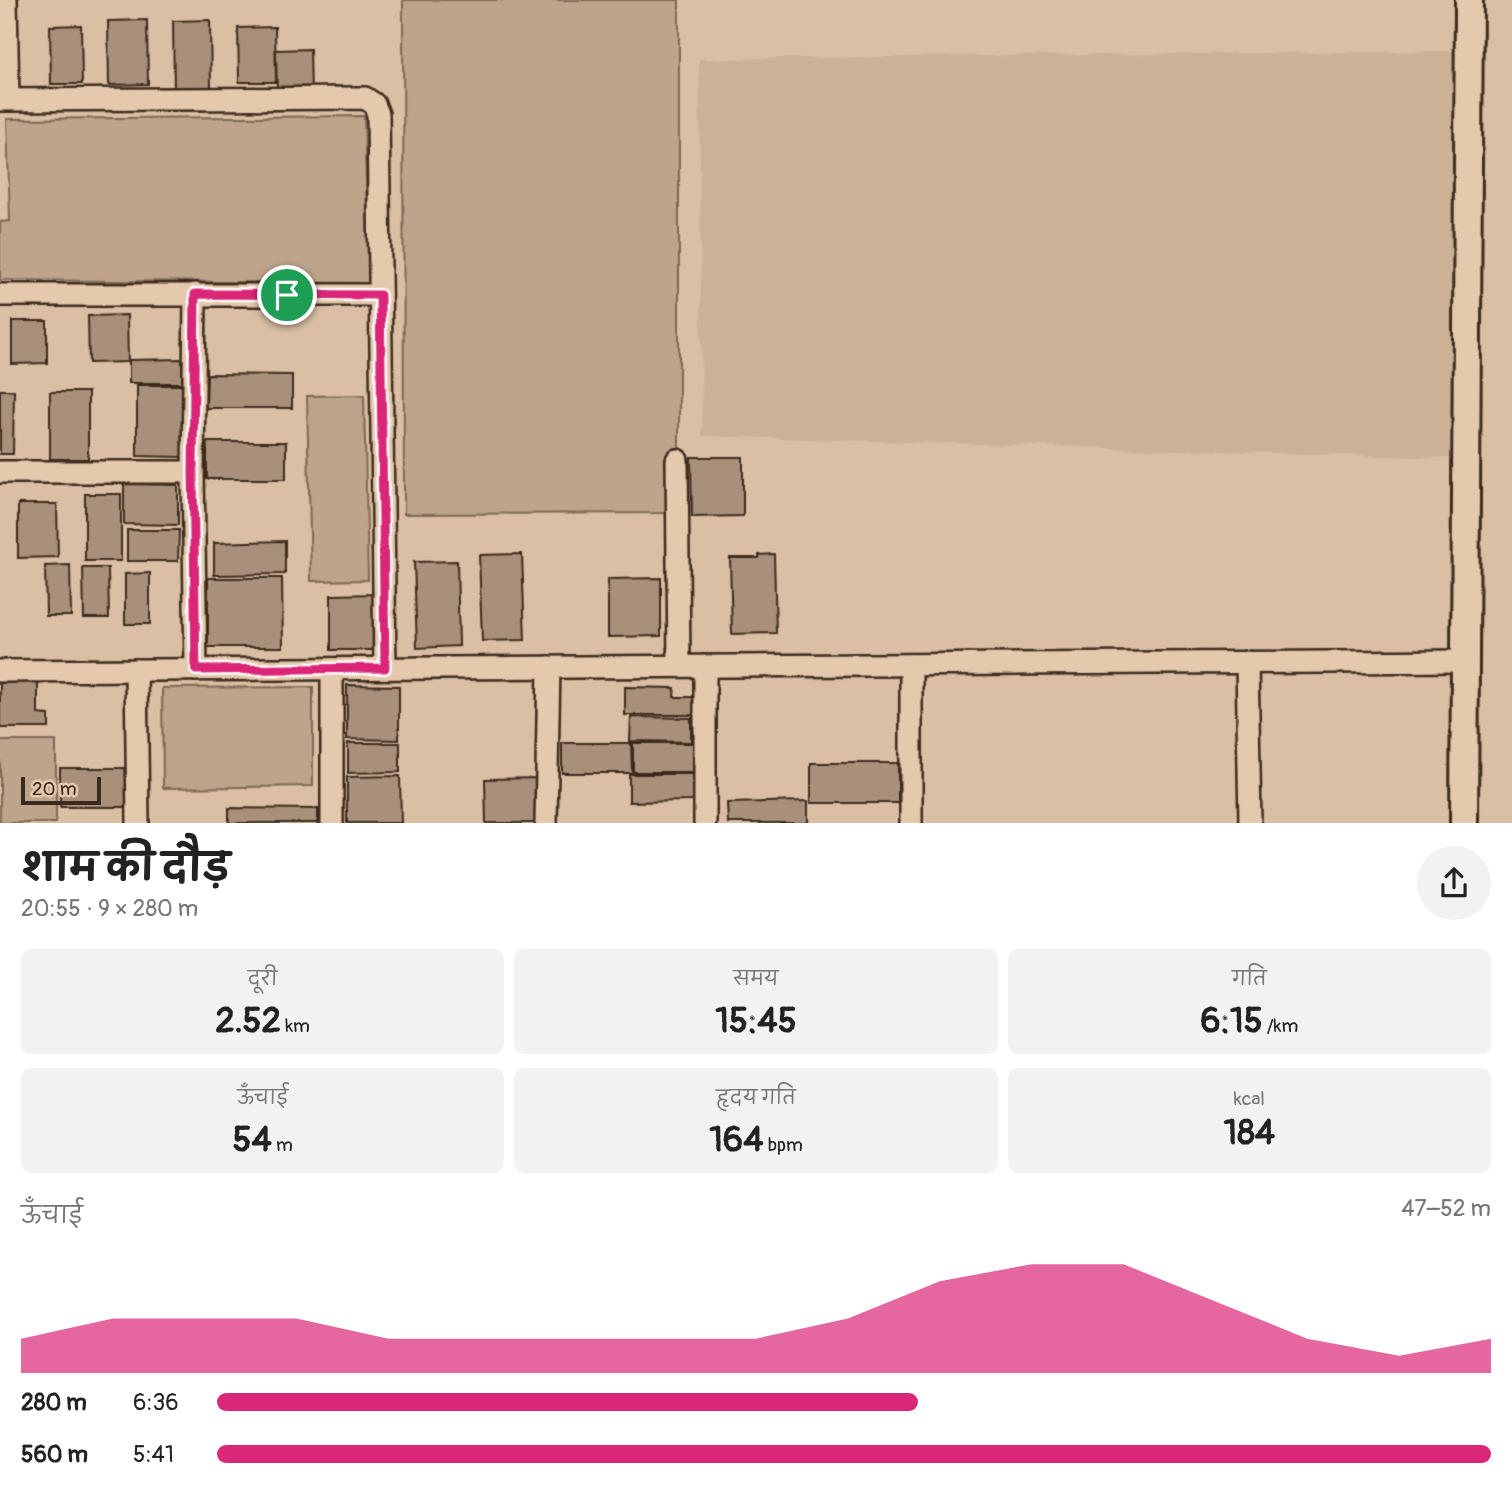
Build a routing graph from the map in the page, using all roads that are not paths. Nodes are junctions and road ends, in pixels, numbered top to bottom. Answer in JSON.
{"nodes":[{"id":1,"x":6,"y":0,"type":"edge"},
{"id":2,"x":1469,"y":0,"type":"edge"},
{"id":3,"x":4,"y":99,"type":"edge"},
{"id":4,"x":195,"y":294,"type":"junction"},
{"id":5,"x":0,"y":295,"type":"edge"},
{"id":6,"x":380,"y":295,"type":"junction"},
{"id":7,"x":677,"y":460,"type":"dead end"},
{"id":8,"x":0,"y":472,"type":"edge"},
{"id":9,"x":193,"y":472,"type":"junction"},
{"id":10,"x":1464,"y":661,"type":"junction"},
{"id":11,"x":1247,"y":662,"type":"junction"},
{"id":12,"x":911,"y":664,"type":"junction"},
{"id":13,"x":679,"y":666,"type":"junction"},
{"id":14,"x":705,"y":666,"type":"junction"},
{"id":15,"x":548,"y":667,"type":"junction"},
{"id":16,"x":385,"y":668,"type":"junction"},
{"id":17,"x":332,"y":669,"type":"junction"},
{"id":18,"x":136,"y":670,"type":"junction"},
{"id":19,"x":196,"y":670,"type":"junction"},
{"id":20,"x":0,"y":671,"type":"edge"},
{"id":21,"x":138,"y":823,"type":"edge"},
{"id":22,"x":332,"y":823,"type":"edge"},
{"id":23,"x":546,"y":823,"type":"edge"},
{"id":24,"x":705,"y":823,"type":"edge"},
{"id":25,"x":911,"y":823,"type":"edge"},
{"id":26,"x":1250,"y":823,"type":"edge"},
{"id":27,"x":1464,"y":823,"type":"edge"}],
"edges":[{"from":1,"to":3,"type":"street"},
{"from":2,"to":10,"type":"street"},
{"from":3,"to":6,"type":"street"},
{"from":4,"to":5,"type":"street"},
{"from":4,"to":6,"type":"street"},
{"from":4,"to":9,"type":"street"},
{"from":6,"to":16,"type":"street"},
{"from":7,"to":13,"type":"street"},
{"from":8,"to":9,"type":"street"},
{"from":9,"to":19,"type":"street"},
{"from":10,"to":11,"type":"street"},
{"from":10,"to":27,"type":"street"},
{"from":11,"to":12,"type":"street"},
{"from":11,"to":26,"type":"street"},
{"from":12,"to":14,"type":"street"},
{"from":12,"to":25,"type":"street"},
{"from":13,"to":14,"type":"street"},
{"from":13,"to":15,"type":"street"},
{"from":14,"to":24,"type":"street"},
{"from":15,"to":16,"type":"street"},
{"from":15,"to":23,"type":"street"},
{"from":16,"to":17,"type":"street"},
{"from":17,"to":19,"type":"street"},
{"from":17,"to":22,"type":"street"},
{"from":18,"to":19,"type":"street"},
{"from":18,"to":20,"type":"street"},
{"from":18,"to":21,"type":"street"}]}
